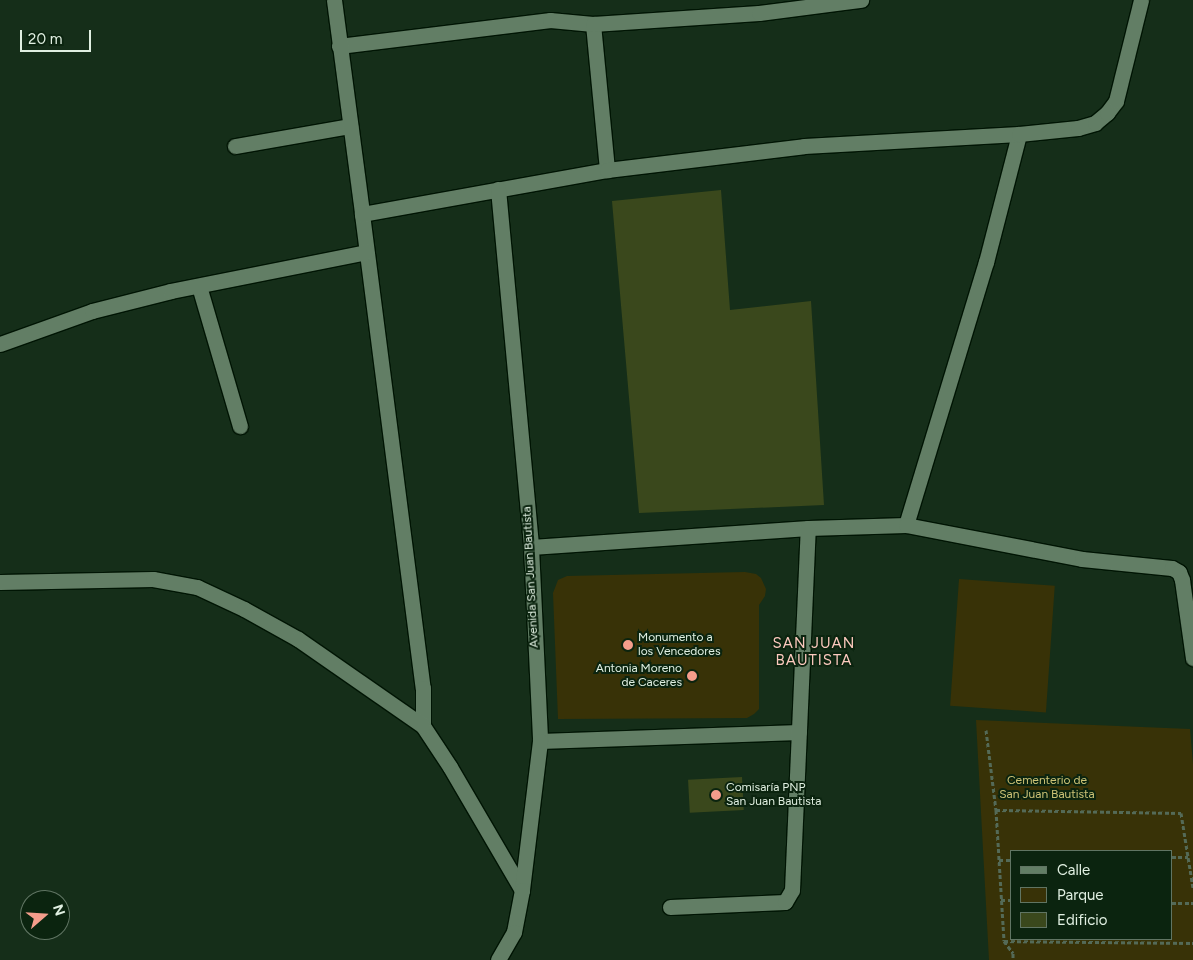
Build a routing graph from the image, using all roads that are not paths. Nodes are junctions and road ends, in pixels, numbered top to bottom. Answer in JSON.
{"nodes":[{"id":1,"x":334,"y":0,"type":"edge"},
{"id":2,"x":861,"y":0,"type":"edge"},
{"id":3,"x":1141,"y":0,"type":"edge"},
{"id":4,"x":593,"y":24,"type":"junction"},
{"id":5,"x":338,"y":46,"type":"junction"},
{"id":6,"x":350,"y":126,"type":"junction"},
{"id":7,"x":1019,"y":134,"type":"junction"},
{"id":8,"x":235,"y":146,"type":"dead end"},
{"id":9,"x":607,"y":170,"type":"junction"},
{"id":10,"x":498,"y":189,"type":"junction"},
{"id":11,"x":362,"y":214,"type":"junction"},
{"id":12,"x":366,"y":252,"type":"junction"},
{"id":13,"x":199,"y":286,"type":"junction"},
{"id":14,"x":0,"y":344,"type":"edge"},
{"id":15,"x":240,"y":426,"type":"dead end"},
{"id":16,"x":906,"y":525,"type":"junction"},
{"id":17,"x":808,"y":528,"type":"junction"},
{"id":18,"x":531,"y":547,"type":"junction"},
{"id":19,"x":0,"y":582,"type":"edge"},
{"id":20,"x":1193,"y":658,"type":"edge"},
{"id":21,"x":424,"y":726,"type":"junction"},
{"id":22,"x":799,"y":732,"type":"junction"},
{"id":23,"x":540,"y":741,"type":"junction"},
{"id":24,"x":522,"y":890,"type":"junction"},
{"id":25,"x":670,"y":907,"type":"dead end"},
{"id":26,"x":500,"y":958,"type":"edge"}],
"edges":[{"from":1,"to":5,"type":"street"},
{"from":2,"to":4,"type":"street"},
{"from":3,"to":7,"type":"street"},
{"from":4,"to":5,"type":"street"},
{"from":4,"to":9,"type":"street"},
{"from":5,"to":6,"type":"street"},
{"from":6,"to":8,"type":"street"},
{"from":6,"to":11,"type":"street"},
{"from":7,"to":9,"type":"street"},
{"from":7,"to":16,"type":"street"},
{"from":9,"to":10,"type":"street"},
{"from":10,"to":11,"type":"street"},
{"from":10,"to":18,"type":"street","name":"Avenida San Juan Bautista"},
{"from":11,"to":12,"type":"street"},
{"from":12,"to":13,"type":"street"},
{"from":12,"to":21,"type":"street"},
{"from":13,"to":14,"type":"street"},
{"from":13,"to":15,"type":"street"},
{"from":16,"to":17,"type":"street"},
{"from":16,"to":20,"type":"street"},
{"from":17,"to":18,"type":"street"},
{"from":17,"to":22,"type":"street"},
{"from":18,"to":23,"type":"street","name":"Avenida San Juan Bautista"},
{"from":19,"to":21,"type":"street"},
{"from":21,"to":24,"type":"street"},
{"from":22,"to":23,"type":"street"},
{"from":22,"to":25,"type":"street"},
{"from":23,"to":24,"type":"street","name":"Avenida San Juan Bautista"},
{"from":24,"to":26,"type":"street","name":"Avenida San Juan Bautista"}]}
